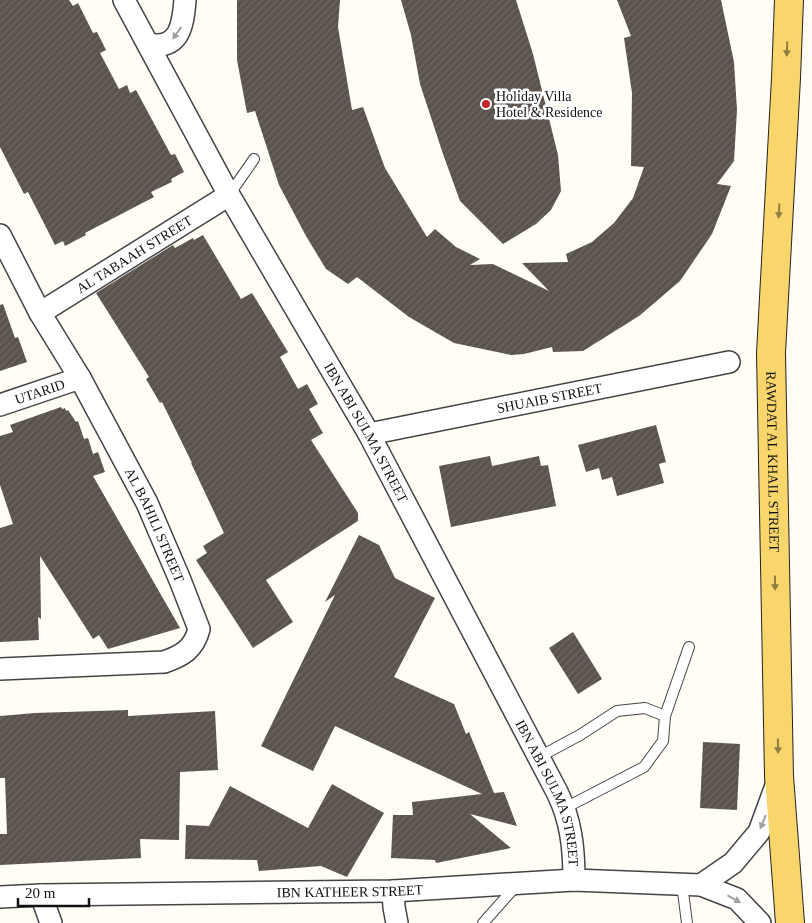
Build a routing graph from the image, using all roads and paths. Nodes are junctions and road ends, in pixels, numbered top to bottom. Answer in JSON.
{"nodes":[{"id":1,"x":124,"y":0,"type":"edge"},
{"id":2,"x":185,"y":0,"type":"edge"},
{"id":3,"x":789,"y":0,"type":"edge"},
{"id":4,"x":148,"y":44,"type":"junction"},
{"id":5,"x":254,"y":159,"type":"dead end"},
{"id":6,"x":229,"y":195,"type":"junction"},
{"id":7,"x":0,"y":235,"type":"edge"},
{"id":8,"x":40,"y":312,"type":"junction"},
{"id":9,"x":729,"y":362,"type":"dead end"},
{"id":10,"x":80,"y":378,"type":"junction"},
{"id":11,"x":0,"y":405,"type":"edge"},
{"id":12,"x":369,"y":434,"type":"junction"},
{"id":13,"x":689,"y":647,"type":"dead end"},
{"id":14,"x":0,"y":669,"type":"edge"},
{"id":15,"x":665,"y":716,"type":"junction"},
{"id":16,"x":539,"y":757,"type":"junction"},
{"id":17,"x":779,"y":776,"type":"junction"},
{"id":18,"x":565,"y":808,"type":"junction"},
{"id":19,"x":574,"y":880,"type":"junction"},
{"id":20,"x":518,"y":883,"type":"junction"},
{"id":21,"x":691,"y":885,"type":"junction"},
{"id":22,"x":393,"y":891,"type":"junction"},
{"id":23,"x":41,"y":895,"type":"junction"},
{"id":24,"x":0,"y":897,"type":"edge"},
{"id":25,"x":51,"y":923,"type":"edge"},
{"id":26,"x":397,"y":923,"type":"edge"},
{"id":27,"x":482,"y":923,"type":"edge"},
{"id":28,"x":687,"y":923,"type":"edge"},
{"id":29,"x":760,"y":923,"type":"edge"},
{"id":30,"x":790,"y":923,"type":"edge"}],
"edges":[{"from":1,"to":4,"type":"street","name":"IBN ABI SULMA STREET"},
{"from":2,"to":4,"type":"street","one_way":true},
{"from":3,"to":17,"type":"main road","name":"RAWDAT AL KHAIL STREET","one_way":true},
{"from":4,"to":6,"type":"street","name":"IBN ABI SULMA STREET"},
{"from":5,"to":6,"type":"lane"},
{"from":6,"to":8,"type":"street","name":"AL TABAAH STREET"},
{"from":6,"to":12,"type":"street","name":"IBN ABI SULMA STREET"},
{"from":7,"to":8,"type":"street","name":"AL BAHILI STREET"},
{"from":8,"to":10,"type":"street","name":"AL BAHILI STREET"},
{"from":9,"to":12,"type":"street","name":"SHUAIB STREET"},
{"from":10,"to":11,"type":"street","name":"UTARID"},
{"from":10,"to":14,"type":"street","name":"AL BAHILI STREET"},
{"from":12,"to":16,"type":"street","name":"IBN ABI SULMA STREET"},
{"from":13,"to":15,"type":"lane"},
{"from":15,"to":16,"type":"lane"},
{"from":15,"to":18,"type":"lane"},
{"from":16,"to":18,"type":"street","name":"IBN ABI SULMA STREET"},
{"from":17,"to":21,"type":"street","one_way":true},
{"from":17,"to":30,"type":"main road","name":"RAWDAT AL KHAIL STREET"},
{"from":18,"to":19,"type":"street","name":"IBN ABI SULMA STREET"},
{"from":19,"to":20,"type":"street","name":"IBN KATHEER STREET"},
{"from":19,"to":21,"type":"street","name":"IBN KATHEER STREET"},
{"from":20,"to":22,"type":"street","name":"IBN KATHEER STREET"},
{"from":20,"to":27,"type":"lane"},
{"from":21,"to":28,"type":"lane"},
{"from":21,"to":29,"type":"street","name":"IBN KATHEER STREET","one_way":true},
{"from":22,"to":23,"type":"street","name":"IBN KATHEER STREET"},
{"from":22,"to":26,"type":"street"},
{"from":23,"to":24,"type":"street","name":"IBN KATHEER STREET"},
{"from":23,"to":25,"type":"street"}]}
